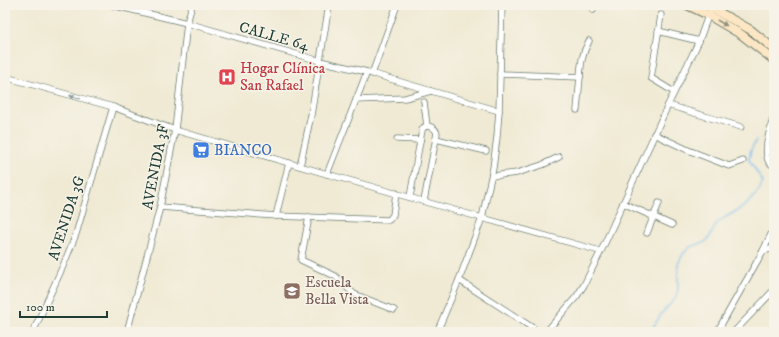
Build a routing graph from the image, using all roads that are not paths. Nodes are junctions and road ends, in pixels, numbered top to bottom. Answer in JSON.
{"nodes":[{"id":1,"x":112,"y":5,"type":"edge"},
{"id":2,"x":192,"y":5,"type":"edge"},
{"id":3,"x":329,"y":5,"type":"edge"},
{"id":4,"x":397,"y":5,"type":"edge"},
{"id":5,"x":502,"y":5,"type":"edge"},
{"id":6,"x":687,"y":5,"type":"edge"},
{"id":7,"x":710,"y":8,"type":"edge"},
{"id":8,"x":661,"y":15,"type":"dead end"},
{"id":9,"x":187,"y":23,"type":"junction"},
{"id":10,"x":658,"y":31,"type":"junction"},
{"id":11,"x":589,"y":41,"type":"dead end"},
{"id":12,"x":699,"y":41,"type":"junction"},
{"id":13,"x":774,"y":49,"type":"edge"},
{"id":14,"x":774,"y":60,"type":"edge"},
{"id":15,"x":320,"y":61,"type":"junction"},
{"id":16,"x":369,"y":73,"type":"junction"},
{"id":17,"x":500,"y":74,"type":"junction"},
{"id":18,"x":5,"y":77,"type":"edge"},
{"id":19,"x":580,"y":77,"type":"junction"},
{"id":20,"x":432,"y":91,"type":"junction"},
{"id":21,"x":674,"y":92,"type":"junction"},
{"id":22,"x":356,"y":100,"type":"junction"},
{"id":23,"x":424,"y":102,"type":"dead end"},
{"id":24,"x":668,"y":105,"type":"junction"},
{"id":25,"x":113,"y":107,"type":"junction"},
{"id":26,"x":577,"y":110,"type":"dead end"},
{"id":27,"x":499,"y":111,"type":"junction"},
{"id":28,"x":774,"y":115,"type":"edge"},
{"id":29,"x":427,"y":126,"type":"junction"},
{"id":30,"x":741,"y":127,"type":"dead end"},
{"id":31,"x":175,"y":130,"type":"junction"},
{"id":32,"x":654,"y":134,"type":"junction"},
{"id":33,"x":397,"y":139,"type":"dead end"},
{"id":34,"x":436,"y":139,"type":"junction"},
{"id":35,"x":420,"y":140,"type":"junction"},
{"id":36,"x":486,"y":151,"type":"dead end"},
{"id":37,"x":559,"y":157,"type":"dead end"},
{"id":38,"x":743,"y":160,"type":"dead end"},
{"id":39,"x":289,"y":163,"type":"junction"},
{"id":40,"x":300,"y":166,"type":"junction"},
{"id":41,"x":774,"y":166,"type":"edge"},
{"id":42,"x":327,"y":174,"type":"junction"},
{"id":43,"x":492,"y":176,"type":"junction"},
{"id":44,"x":396,"y":193,"type":"junction"},
{"id":45,"x":410,"y":197,"type":"junction"},
{"id":46,"x":424,"y":201,"type":"junction"},
{"id":47,"x":623,"y":203,"type":"junction"},
{"id":48,"x":659,"y":203,"type":"dead end"},
{"id":49,"x":160,"y":207,"type":"junction"},
{"id":50,"x":276,"y":216,"type":"junction"},
{"id":51,"x":309,"y":217,"type":"junction"},
{"id":52,"x":654,"y":217,"type":"junction"},
{"id":53,"x":482,"y":218,"type":"junction"},
{"id":54,"x":672,"y":225,"type":"dead end"},
{"id":55,"x":774,"y":228,"type":"edge"},
{"id":56,"x":647,"y":233,"type":"dead end"},
{"id":57,"x":774,"y":248,"type":"edge"},
{"id":58,"x":600,"y":251,"type":"junction"},
{"id":59,"x":763,"y":251,"type":"junction"},
{"id":60,"x":459,"y":280,"type":"junction"},
{"id":61,"x":774,"y":290,"type":"edge"},
{"id":62,"x":394,"y":310,"type":"dead end"},
{"id":63,"x":33,"y":332,"type":"edge"},
{"id":64,"x":127,"y":332,"type":"edge"},
{"id":65,"x":438,"y":332,"type":"edge"},
{"id":66,"x":539,"y":332,"type":"edge"},
{"id":67,"x":546,"y":332,"type":"edge"},
{"id":68,"x":717,"y":332,"type":"edge"},
{"id":69,"x":734,"y":332,"type":"edge"}],
"edges":[{"from":1,"to":9,"type":"street","name":"CALLE 64"},
{"from":2,"to":9,"type":"street","name":"AVENIDA 3F"},
{"from":3,"to":15,"type":"street"},
{"from":4,"to":16,"type":"street"},
{"from":5,"to":17,"type":"street"},
{"from":6,"to":7,"type":"street"},
{"from":7,"to":12,"type":"street"},
{"from":7,"to":13,"type":"street"},
{"from":7,"to":14,"type":"street","one_way":true},
{"from":8,"to":10,"type":"street"},
{"from":9,"to":15,"type":"street","name":"CALLE 64"},
{"from":9,"to":31,"type":"street","name":"AVENIDA 3F"},
{"from":10,"to":12,"type":"street"},
{"from":10,"to":21,"type":"street"},
{"from":11,"to":19,"type":"street"},
{"from":12,"to":21,"type":"street"},
{"from":15,"to":16,"type":"street","name":"CALLE 64"},
{"from":15,"to":40,"type":"street"},
{"from":16,"to":20,"type":"street","name":"CALLE 64"},
{"from":16,"to":22,"type":"street"},
{"from":17,"to":19,"type":"street"},
{"from":17,"to":27,"type":"street"},
{"from":25,"to":18,"type":"street","one_way":true},
{"from":19,"to":26,"type":"street"},
{"from":20,"to":22,"type":"street"},
{"from":20,"to":27,"type":"street","name":"CALLE 64"},
{"from":21,"to":24,"type":"street"},
{"from":22,"to":42,"type":"street"},
{"from":23,"to":29,"type":"street"},
{"from":24,"to":30,"type":"street"},
{"from":24,"to":32,"type":"street"},
{"from":25,"to":31,"type":"street"},
{"from":25,"to":63,"type":"street","name":"AVENIDA 3G"},
{"from":27,"to":43,"type":"street"},
{"from":28,"to":41,"type":"street"},
{"from":29,"to":34,"type":"street"},
{"from":29,"to":35,"type":"street"},
{"from":31,"to":39,"type":"street"},
{"from":31,"to":49,"type":"street","name":"AVENIDA 3F"},
{"from":32,"to":38,"type":"street"},
{"from":32,"to":47,"type":"street"},
{"from":33,"to":35,"type":"street"},
{"from":34,"to":36,"type":"street"},
{"from":34,"to":46,"type":"street"},
{"from":35,"to":45,"type":"street"},
{"from":37,"to":43,"type":"street"},
{"from":39,"to":40,"type":"street"},
{"from":39,"to":50,"type":"street"},
{"from":40,"to":42,"type":"street"},
{"from":42,"to":44,"type":"street"},
{"from":43,"to":53,"type":"street"},
{"from":44,"to":45,"type":"street"},
{"from":44,"to":51,"type":"street"},
{"from":45,"to":46,"type":"street"},
{"from":46,"to":53,"type":"street"},
{"from":47,"to":52,"type":"street"},
{"from":47,"to":58,"type":"street"},
{"from":48,"to":52,"type":"street"},
{"from":49,"to":50,"type":"street"},
{"from":49,"to":64,"type":"street","name":"AVENIDA 3F"},
{"from":50,"to":51,"type":"street"},
{"from":51,"to":62,"type":"street"},
{"from":52,"to":54,"type":"street"},
{"from":52,"to":56,"type":"street"},
{"from":53,"to":58,"type":"street"},
{"from":53,"to":60,"type":"street"},
{"from":55,"to":59,"type":"street"},
{"from":57,"to":59,"type":"street"},
{"from":58,"to":67,"type":"street"},
{"from":59,"to":68,"type":"street"},
{"from":60,"to":65,"type":"street"},
{"from":60,"to":66,"type":"street"},
{"from":61,"to":69,"type":"street"}]}
